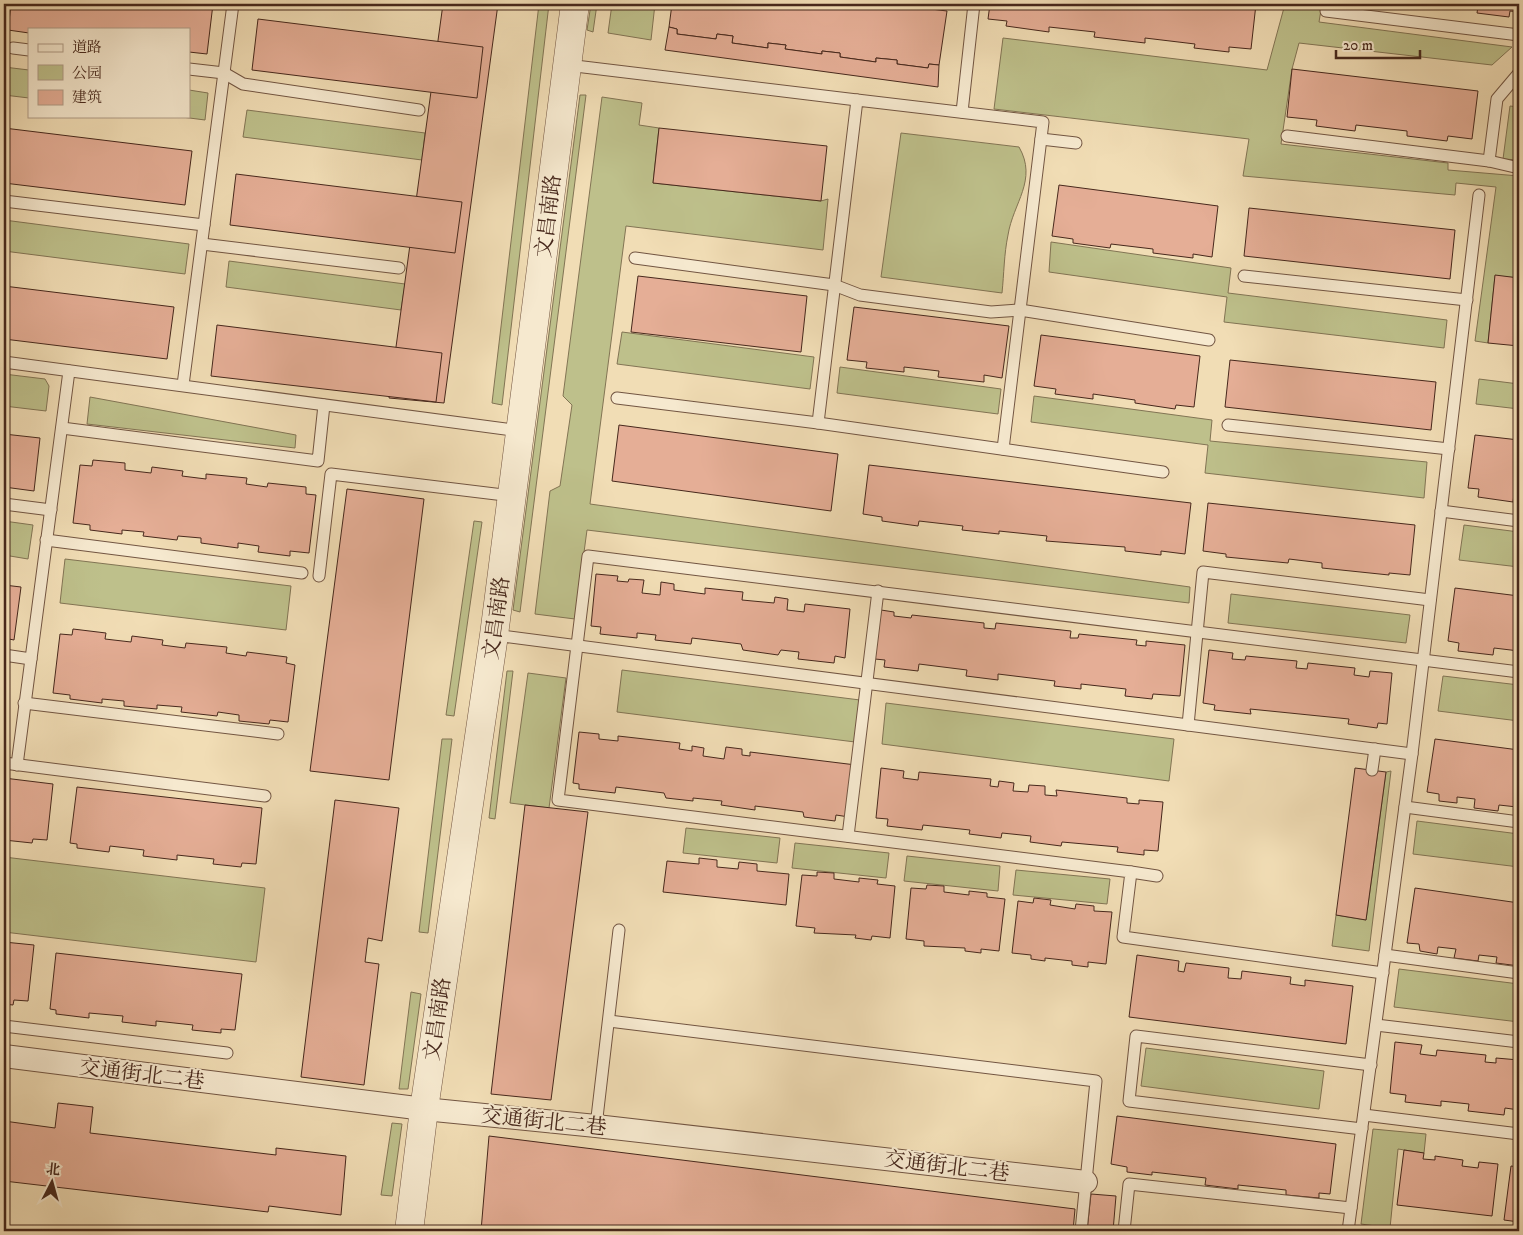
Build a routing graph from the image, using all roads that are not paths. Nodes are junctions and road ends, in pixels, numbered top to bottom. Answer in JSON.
{"nodes":[{"id":1,"x":233,"y":4,"type":"edge"},
{"id":2,"x":575,"y":4,"type":"edge"},
{"id":3,"x":974,"y":4,"type":"edge"},
{"id":4,"x":1326,"y":11,"type":"dead end"},
{"id":5,"x":1519,"y":35,"type":"edge"},
{"id":6,"x":13,"y":48,"type":"dead end"},
{"id":7,"x":28,"y":50,"type":"edge"},
{"id":8,"x":567,"y":64,"type":"junction"},
{"id":9,"x":190,"y":69,"type":"edge"},
{"id":10,"x":224,"y":73,"type":"junction"},
{"id":11,"x":1519,"y":73,"type":"edge"},
{"id":12,"x":857,"y":100,"type":"junction"},
{"id":13,"x":419,"y":110,"type":"dead end"},
{"id":14,"x":962,"y":112,"type":"junction"},
{"id":15,"x":1287,"y":136,"type":"dead end"},
{"id":16,"x":1041,"y":139,"type":"junction"},
{"id":17,"x":1076,"y":143,"type":"dead end"},
{"id":18,"x":1489,"y":161,"type":"junction"},
{"id":19,"x":1519,"y":168,"type":"edge"},
{"id":20,"x":1479,"y":194,"type":"dead end"},
{"id":21,"x":4,"y":201,"type":"edge"},
{"id":22,"x":204,"y":225,"type":"junction"},
{"id":23,"x":202,"y":244,"type":"junction"},
{"id":24,"x":635,"y":258,"type":"dead end"},
{"id":25,"x":399,"y":268,"type":"dead end"},
{"id":26,"x":1244,"y":276,"type":"dead end"},
{"id":27,"x":834,"y":285,"type":"junction"},
{"id":28,"x":1466,"y":300,"type":"junction"},
{"id":29,"x":1020,"y":310,"type":"junction"},
{"id":30,"x":1209,"y":340,"type":"dead end"},
{"id":31,"x":4,"y":362,"type":"edge"},
{"id":32,"x":70,"y":371,"type":"junction"},
{"id":33,"x":183,"y":386,"type":"junction"},
{"id":34,"x":617,"y":398,"type":"dead end"},
{"id":35,"x":324,"y":404,"type":"junction"},
{"id":36,"x":818,"y":423,"type":"junction"},
{"id":37,"x":1228,"y":426,"type":"dead end"},
{"id":38,"x":62,"y":428,"type":"junction"},
{"id":39,"x":520,"y":431,"type":"junction"},
{"id":40,"x":1003,"y":449,"type":"junction"},
{"id":41,"x":1449,"y":449,"type":"junction"},
{"id":42,"x":1163,"y":472,"type":"dead end"},
{"id":43,"x":512,"y":496,"type":"junction"},
{"id":44,"x":4,"y":504,"type":"edge"},
{"id":45,"x":51,"y":510,"type":"junction"},
{"id":46,"x":1441,"y":511,"type":"junction"},
{"id":47,"x":1519,"y":521,"type":"edge"},
{"id":48,"x":46,"y":540,"type":"junction"},
{"id":49,"x":302,"y":573,"type":"dead end"},
{"id":50,"x":319,"y":576,"type":"dead end"},
{"id":51,"x":878,"y":591,"type":"junction"},
{"id":52,"x":1430,"y":600,"type":"junction"},
{"id":53,"x":1196,"y":630,"type":"junction"},
{"id":54,"x":494,"y":635,"type":"junction"},
{"id":55,"x":577,"y":646,"type":"junction"},
{"id":56,"x":4,"y":655,"type":"edge"},
{"id":57,"x":31,"y":659,"type":"junction"},
{"id":58,"x":1423,"y":660,"type":"junction"},
{"id":59,"x":1519,"y":672,"type":"edge"},
{"id":60,"x":868,"y":683,"type":"junction"},
{"id":61,"x":24,"y":702,"type":"junction"},
{"id":62,"x":1188,"y":725,"type":"junction"},
{"id":63,"x":278,"y":734,"type":"dead end"},
{"id":64,"x":1375,"y":749,"type":"junction"},
{"id":65,"x":1412,"y":754,"type":"junction"},
{"id":66,"x":4,"y":763,"type":"edge"},
{"id":67,"x":17,"y":765,"type":"junction"},
{"id":68,"x":1372,"y":770,"type":"dead end"},
{"id":69,"x":265,"y":796,"type":"dead end"},
{"id":70,"x":1405,"y":807,"type":"junction"},
{"id":71,"x":1519,"y":822,"type":"edge"},
{"id":72,"x":848,"y":836,"type":"junction"},
{"id":73,"x":1131,"y":872,"type":"junction"},
{"id":74,"x":1157,"y":876,"type":"dead end"},
{"id":75,"x":619,"y":930,"type":"dead end"},
{"id":76,"x":1385,"y":955,"type":"junction"},
{"id":77,"x":1519,"y":972,"type":"edge"},
{"id":78,"x":1383,"y":973,"type":"junction"},
{"id":79,"x":609,"y":1021,"type":"junction"},
{"id":80,"x":1376,"y":1025,"type":"junction"},
{"id":81,"x":4,"y":1026,"type":"edge"},
{"id":82,"x":1519,"y":1042,"type":"edge"},
{"id":83,"x":227,"y":1053,"type":"dead end"},
{"id":84,"x":4,"y":1056,"type":"edge"},
{"id":85,"x":1371,"y":1065,"type":"junction"},
{"id":86,"x":424,"y":1109,"type":"junction"},
{"id":87,"x":1364,"y":1115,"type":"junction"},
{"id":88,"x":596,"y":1126,"type":"junction"},
{"id":89,"x":1362,"y":1129,"type":"junction"},
{"id":90,"x":1519,"y":1134,"type":"edge"},
{"id":91,"x":1086,"y":1182,"type":"junction"},
{"id":92,"x":1352,"y":1208,"type":"junction"},
{"id":93,"x":409,"y":1231,"type":"edge"},
{"id":94,"x":1081,"y":1231,"type":"edge"},
{"id":95,"x":1124,"y":1231,"type":"edge"},
{"id":96,"x":1348,"y":1231,"type":"edge"}],
"edges":[{"from":1,"to":10,"type":"lane"},
{"from":2,"to":8,"type":"street","name":"文昌南路"},
{"from":3,"to":14,"type":"lane"},
{"from":4,"to":5,"type":"lane"},
{"from":6,"to":7,"type":"lane"},
{"from":8,"to":12,"type":"lane"},
{"from":8,"to":39,"type":"street","name":"文昌南路"},
{"from":9,"to":10,"type":"lane"},
{"from":10,"to":13,"type":"lane"},
{"from":10,"to":22,"type":"lane"},
{"from":11,"to":18,"type":"lane"},
{"from":12,"to":14,"type":"lane"},
{"from":12,"to":27,"type":"lane"},
{"from":14,"to":16,"type":"lane"},
{"from":15,"to":18,"type":"lane"},
{"from":16,"to":17,"type":"lane"},
{"from":16,"to":29,"type":"lane"},
{"from":18,"to":19,"type":"lane"},
{"from":20,"to":28,"type":"lane"},
{"from":21,"to":22,"type":"lane"},
{"from":22,"to":23,"type":"lane"},
{"from":23,"to":25,"type":"lane"},
{"from":23,"to":33,"type":"lane"},
{"from":24,"to":27,"type":"lane"},
{"from":26,"to":28,"type":"lane"},
{"from":27,"to":29,"type":"lane"},
{"from":27,"to":36,"type":"lane"},
{"from":28,"to":41,"type":"lane"},
{"from":29,"to":30,"type":"lane"},
{"from":29,"to":40,"type":"lane"},
{"from":31,"to":32,"type":"lane"},
{"from":32,"to":33,"type":"lane"},
{"from":32,"to":38,"type":"lane"},
{"from":33,"to":35,"type":"lane"},
{"from":34,"to":36,"type":"lane"},
{"from":35,"to":38,"type":"lane"},
{"from":35,"to":39,"type":"lane"},
{"from":36,"to":40,"type":"lane"},
{"from":37,"to":41,"type":"lane"},
{"from":38,"to":45,"type":"lane"},
{"from":39,"to":43,"type":"street","name":"文昌南路"},
{"from":40,"to":42,"type":"lane"},
{"from":41,"to":46,"type":"lane"},
{"from":43,"to":50,"type":"lane"},
{"from":43,"to":54,"type":"street","name":"文昌南路"},
{"from":44,"to":45,"type":"lane"},
{"from":45,"to":48,"type":"lane"},
{"from":46,"to":47,"type":"lane"},
{"from":46,"to":52,"type":"lane"},
{"from":48,"to":49,"type":"lane"},
{"from":48,"to":57,"type":"lane"},
{"from":51,"to":53,"type":"lane"},
{"from":51,"to":55,"type":"lane"},
{"from":51,"to":60,"type":"lane"},
{"from":52,"to":53,"type":"lane"},
{"from":52,"to":58,"type":"lane"},
{"from":53,"to":58,"type":"lane"},
{"from":53,"to":62,"type":"lane"},
{"from":54,"to":55,"type":"lane"},
{"from":54,"to":86,"type":"street","name":"文昌南路"},
{"from":55,"to":60,"type":"lane"},
{"from":55,"to":72,"type":"lane"},
{"from":56,"to":57,"type":"lane"},
{"from":57,"to":61,"type":"lane"},
{"from":58,"to":59,"type":"lane"},
{"from":58,"to":65,"type":"lane"},
{"from":60,"to":62,"type":"lane"},
{"from":60,"to":72,"type":"lane"},
{"from":61,"to":63,"type":"lane"},
{"from":61,"to":67,"type":"lane"},
{"from":62,"to":64,"type":"lane"},
{"from":64,"to":65,"type":"lane"},
{"from":64,"to":68,"type":"lane"},
{"from":65,"to":70,"type":"lane"},
{"from":66,"to":67,"type":"lane"},
{"from":67,"to":69,"type":"lane"},
{"from":70,"to":71,"type":"lane"},
{"from":70,"to":76,"type":"lane"},
{"from":72,"to":73,"type":"lane"},
{"from":73,"to":74,"type":"lane"},
{"from":73,"to":78,"type":"lane"},
{"from":75,"to":79,"type":"lane"},
{"from":76,"to":77,"type":"lane"},
{"from":76,"to":78,"type":"lane"},
{"from":78,"to":80,"type":"lane"},
{"from":79,"to":88,"type":"lane"},
{"from":79,"to":91,"type":"lane"},
{"from":80,"to":82,"type":"lane"},
{"from":80,"to":85,"type":"lane"},
{"from":81,"to":83,"type":"lane"},
{"from":84,"to":86,"type":"street","name":"交通街北二巷"},
{"from":85,"to":87,"type":"lane"},
{"from":85,"to":89,"type":"lane"},
{"from":86,"to":88,"type":"street","name":"交通街北二巷"},
{"from":86,"to":93,"type":"street","name":"文昌南路"},
{"from":87,"to":89,"type":"lane"},
{"from":87,"to":90,"type":"lane"},
{"from":88,"to":91,"type":"street","name":"交通街北二巷"},
{"from":89,"to":92,"type":"lane"},
{"from":91,"to":94,"type":"lane"},
{"from":92,"to":95,"type":"lane"},
{"from":92,"to":96,"type":"lane"}]}
